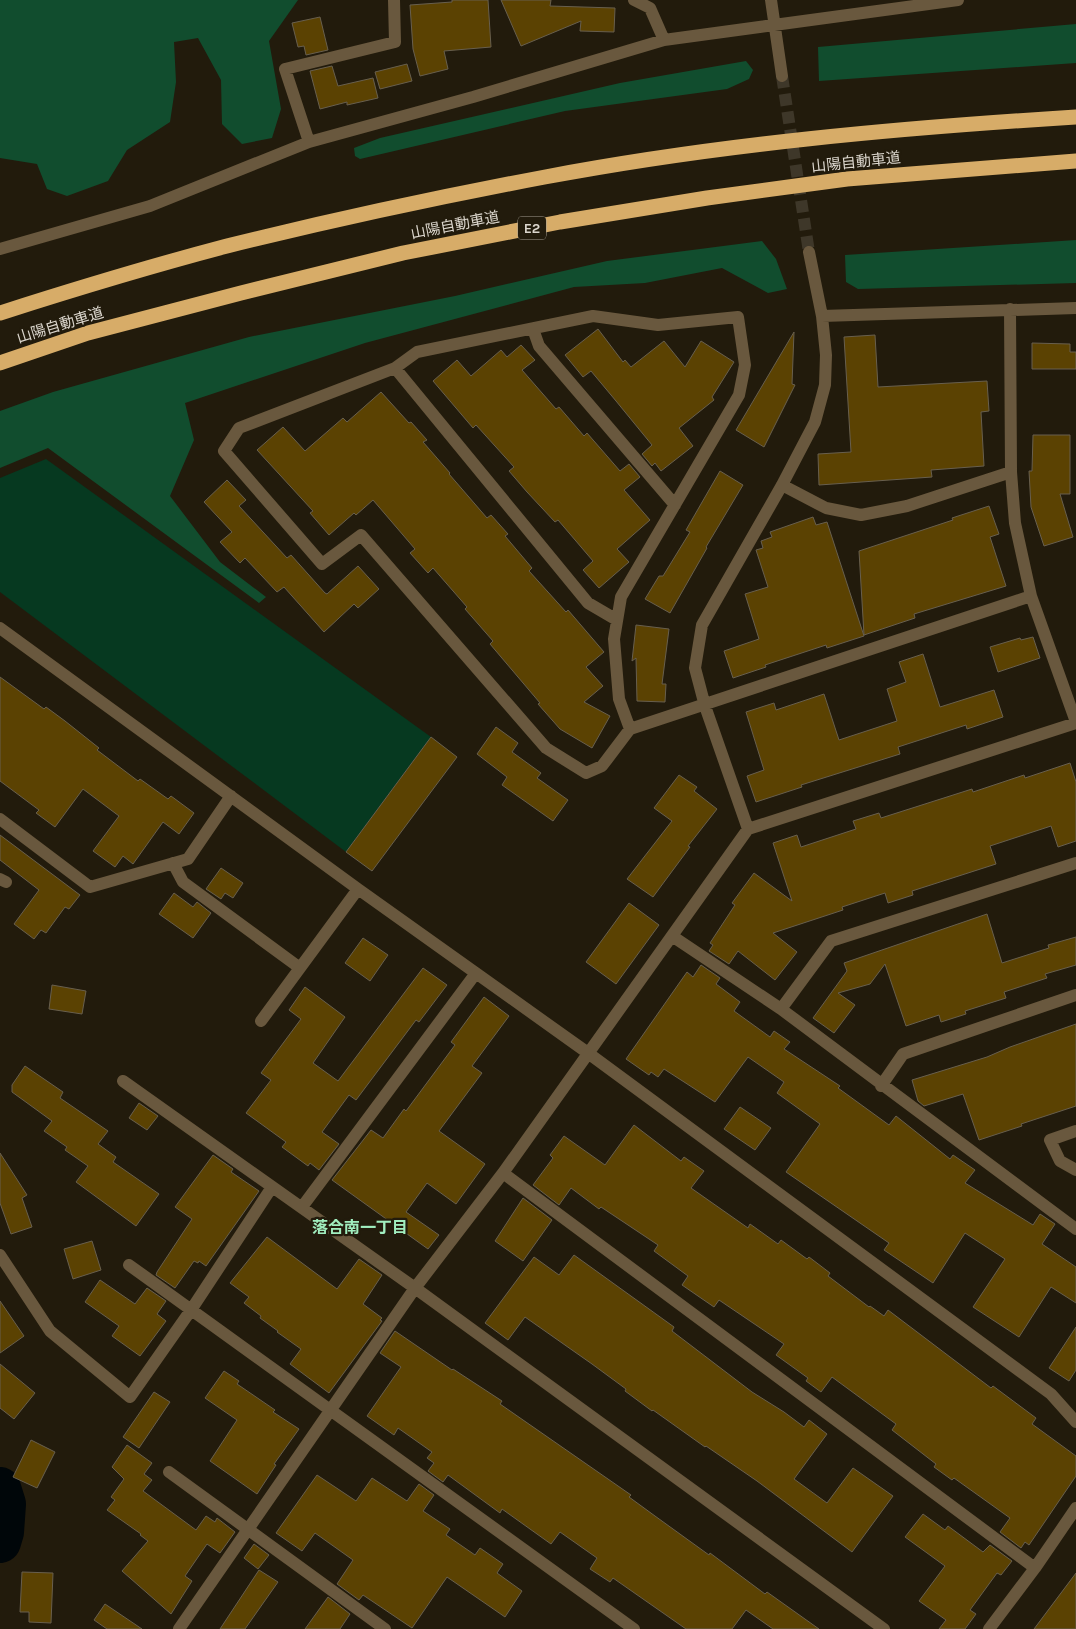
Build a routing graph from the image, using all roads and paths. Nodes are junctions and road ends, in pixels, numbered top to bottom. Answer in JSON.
{"nodes":[{"id":1,"x":394,"y":0,"type":"edge"},
{"id":2,"x":634,"y":0,"type":"edge"},
{"id":3,"x":772,"y":0,"type":"edge"},
{"id":4,"x":958,"y":0,"type":"edge"},
{"id":5,"x":930,"y":2,"type":"edge"},
{"id":6,"x":776,"y":24,"type":"junction"},
{"id":7,"x":664,"y":40,"type":"junction"},
{"id":8,"x":782,"y":76,"type":"tunnel mouth"},
{"id":9,"x":1076,"y":117,"type":"edge"},
{"id":10,"x":309,"y":142,"type":"junction"},
{"id":11,"x":1076,"y":162,"type":"edge"},
{"id":12,"x":0,"y":249,"type":"edge"},
{"id":13,"x":809,"y":252,"type":"tunnel mouth"},
{"id":14,"x":1076,"y":308,"type":"edge"},
{"id":15,"x":1010,"y":310,"type":"junction"},
{"id":16,"x":0,"y":313,"type":"edge"},
{"id":17,"x":822,"y":316,"type":"junction"},
{"id":18,"x":534,"y":328,"type":"junction"},
{"id":19,"x":0,"y":363,"type":"edge"},
{"id":20,"x":394,"y":368,"type":"junction"},
{"id":21,"x":1012,"y":472,"type":"junction"},
{"id":22,"x":782,"y":485,"type":"junction"},
{"id":23,"x":675,"y":505,"type":"junction"},
{"id":24,"x":1031,"y":596,"type":"junction"},
{"id":25,"x":617,"y":620,"type":"junction"},
{"id":26,"x":0,"y":628,"type":"edge"},
{"id":27,"x":705,"y":706,"type":"junction"},
{"id":28,"x":1076,"y":722,"type":"edge"},
{"id":29,"x":630,"y":729,"type":"junction"},
{"id":30,"x":231,"y":796,"type":"junction"},
{"id":31,"x":0,"y":819,"type":"edge"},
{"id":32,"x":748,"y":830,"type":"junction"},
{"id":33,"x":173,"y":863,"type":"junction"},
{"id":34,"x":1076,"y":863,"type":"edge"},
{"id":35,"x":358,"y":889,"type":"junction"},
{"id":36,"x":672,"y":936,"type":"junction"},
{"id":37,"x":300,"y":968,"type":"junction"},
{"id":38,"x":476,"y":973,"type":"junction"},
{"id":39,"x":1076,"y":995,"type":"edge"},
{"id":40,"x":781,"y":1009,"type":"junction"},
{"id":41,"x":261,"y":1021,"type":"dead end"},
{"id":42,"x":588,"y":1053,"type":"junction"},
{"id":43,"x":123,"y":1081,"type":"dead end"},
{"id":44,"x":882,"y":1086,"type":"junction"},
{"id":45,"x":1076,"y":1130,"type":"edge"},
{"id":46,"x":1076,"y":1170,"type":"edge"},
{"id":47,"x":504,"y":1173,"type":"junction"},
{"id":48,"x":272,"y":1186,"type":"junction"},
{"id":49,"x":302,"y":1208,"type":"junction"},
{"id":50,"x":1076,"y":1229,"type":"edge"},
{"id":51,"x":0,"y":1255,"type":"edge"},
{"id":52,"x":129,"y":1265,"type":"dead end"},
{"id":53,"x":415,"y":1288,"type":"junction"},
{"id":54,"x":191,"y":1310,"type":"junction"},
{"id":55,"x":330,"y":1411,"type":"junction"},
{"id":56,"x":1076,"y":1422,"type":"edge"},
{"id":57,"x":169,"y":1472,"type":"dead end"},
{"id":58,"x":1076,"y":1508,"type":"edge"},
{"id":59,"x":248,"y":1530,"type":"junction"},
{"id":60,"x":1035,"y":1568,"type":"junction"},
{"id":61,"x":179,"y":1629,"type":"edge"},
{"id":62,"x":385,"y":1629,"type":"edge"},
{"id":63,"x":634,"y":1629,"type":"edge"},
{"id":64,"x":884,"y":1629,"type":"edge"},
{"id":65,"x":989,"y":1629,"type":"edge"}],
"edges":[{"from":1,"to":10,"type":"street"},
{"from":2,"to":7,"type":"street"},
{"from":3,"to":6,"type":"street"},
{"from":4,"to":5,"type":"street"},
{"from":5,"to":6,"type":"street"},
{"from":6,"to":7,"type":"street"},
{"from":6,"to":8,"type":"street"},
{"from":7,"to":10,"type":"street"},
{"from":9,"to":16,"type":"highway","name":"山陽自動車道"},
{"from":10,"to":12,"type":"street"},
{"from":11,"to":19,"type":"highway","name":"山陽自動車道","number":"E2"},
{"from":13,"to":17,"type":"street"},
{"from":14,"to":15,"type":"street"},
{"from":15,"to":17,"type":"street"},
{"from":15,"to":21,"type":"street"},
{"from":17,"to":22,"type":"street"},
{"from":18,"to":20,"type":"street"},
{"from":18,"to":23,"type":"street"},
{"from":18,"to":23,"type":"street"},
{"from":20,"to":25,"type":"street"},
{"from":20,"to":29,"type":"street"},
{"from":21,"to":22,"type":"street"},
{"from":21,"to":24,"type":"street"},
{"from":22,"to":27,"type":"street"},
{"from":23,"to":25,"type":"street"},
{"from":24,"to":27,"type":"street"},
{"from":24,"to":28,"type":"street"},
{"from":25,"to":29,"type":"street"},
{"from":26,"to":30,"type":"street"},
{"from":27,"to":29,"type":"street"},
{"from":27,"to":32,"type":"street"},
{"from":28,"to":32,"type":"street"},
{"from":30,"to":33,"type":"street"},
{"from":30,"to":35,"type":"street"},
{"from":31,"to":33,"type":"street"},
{"from":32,"to":36,"type":"street"},
{"from":33,"to":37,"type":"street"},
{"from":34,"to":40,"type":"street"},
{"from":35,"to":37,"type":"street"},
{"from":35,"to":38,"type":"street"},
{"from":36,"to":40,"type":"street"},
{"from":36,"to":42,"type":"street"},
{"from":37,"to":41,"type":"street"},
{"from":38,"to":42,"type":"street"},
{"from":38,"to":49,"type":"street"},
{"from":39,"to":44,"type":"street"},
{"from":40,"to":44,"type":"street"},
{"from":42,"to":47,"type":"street"},
{"from":42,"to":56,"type":"street"},
{"from":43,"to":48,"type":"street"},
{"from":44,"to":50,"type":"street"},
{"from":45,"to":46,"type":"street"},
{"from":47,"to":53,"type":"street"},
{"from":47,"to":60,"type":"street"},
{"from":48,"to":49,"type":"street"},
{"from":48,"to":54,"type":"street"},
{"from":49,"to":53,"type":"street"},
{"from":51,"to":54,"type":"street"},
{"from":52,"to":54,"type":"street"},
{"from":53,"to":55,"type":"street"},
{"from":53,"to":64,"type":"street"},
{"from":54,"to":55,"type":"street"},
{"from":55,"to":59,"type":"street"},
{"from":55,"to":63,"type":"street"},
{"from":57,"to":59,"type":"street"},
{"from":58,"to":60,"type":"street"},
{"from":59,"to":61,"type":"street"},
{"from":59,"to":62,"type":"street"},
{"from":60,"to":65,"type":"street"}]}
